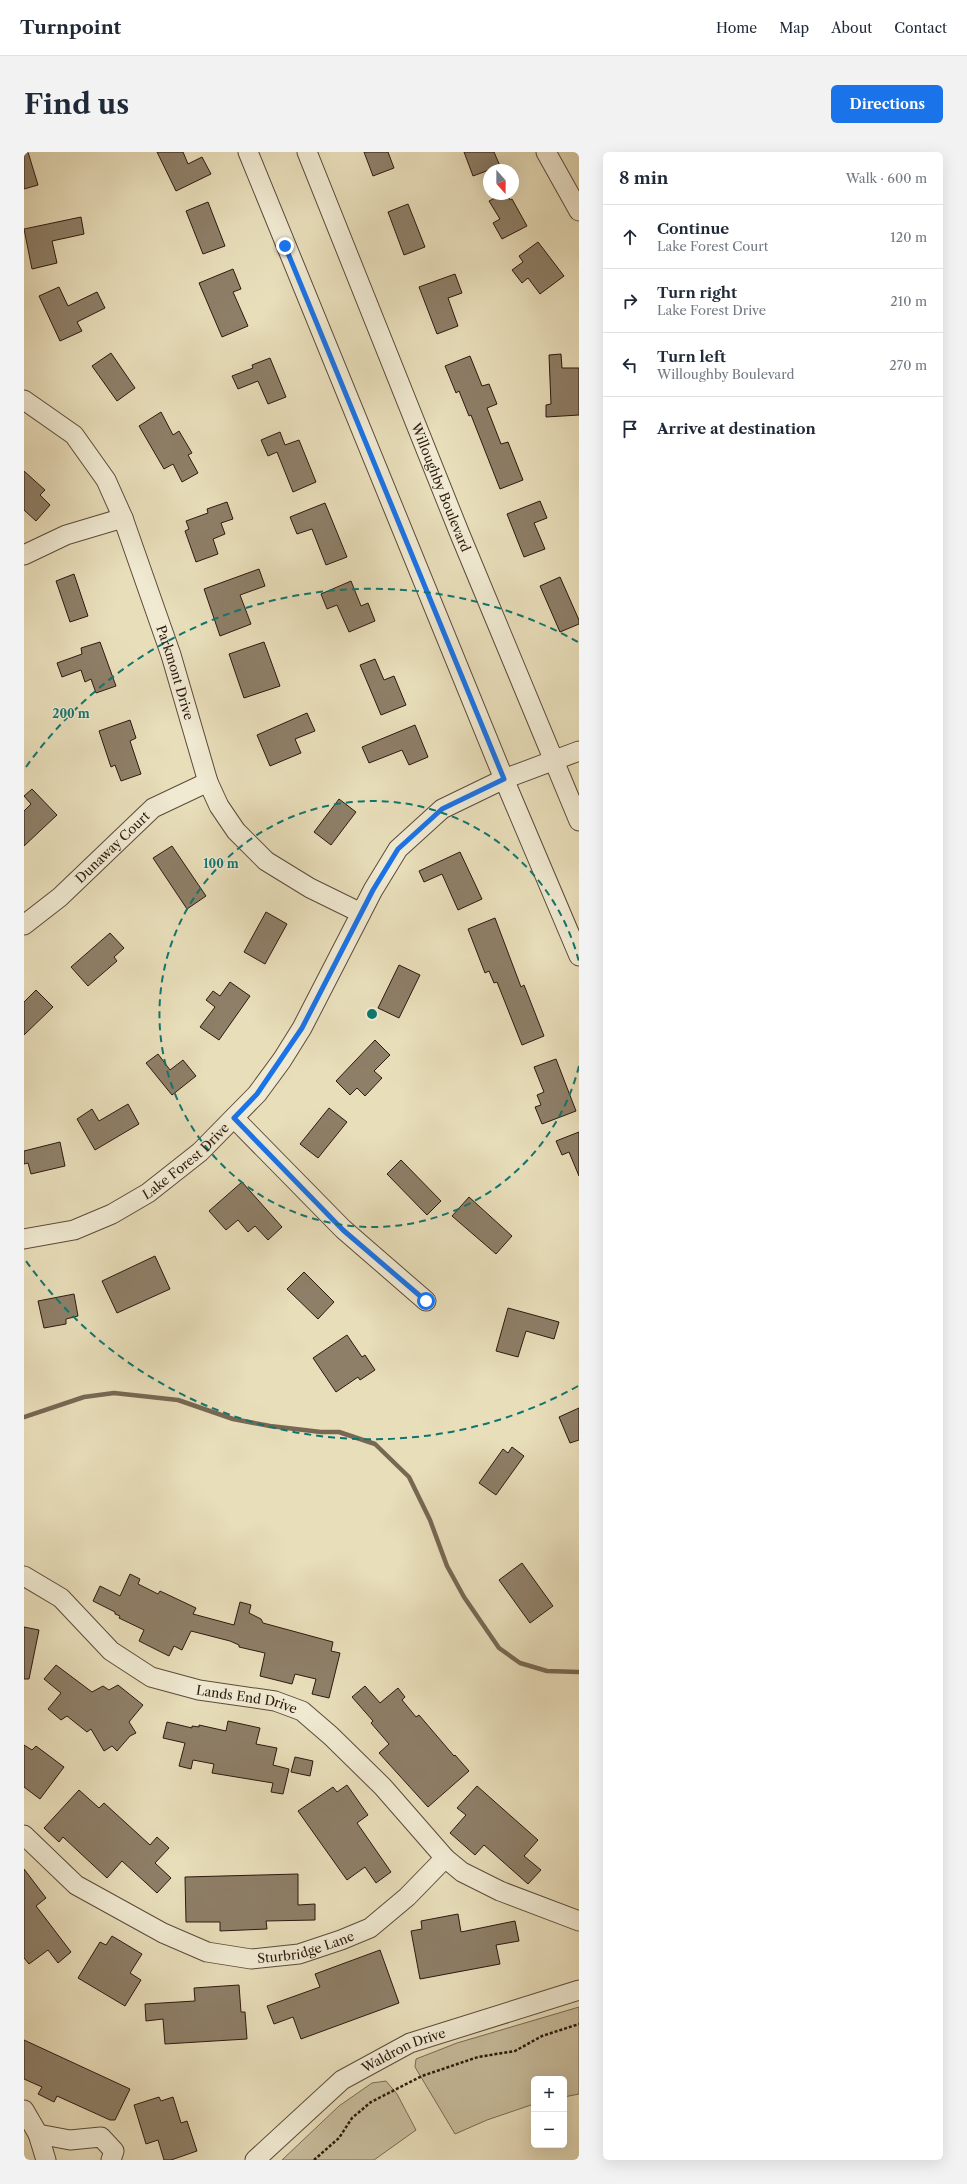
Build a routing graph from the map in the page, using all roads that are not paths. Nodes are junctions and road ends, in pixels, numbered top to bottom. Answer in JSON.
{"nodes":[{"id":1,"x":248,"y":152,"type":"edge"},
{"id":2,"x":306,"y":152,"type":"edge"},
{"id":3,"x":546,"y":152,"type":"edge"},
{"id":4,"x":579,"y":211,"type":"edge"},
{"id":5,"x":24,"y":400,"type":"edge"},
{"id":6,"x":124,"y":518,"type":"junction"},
{"id":7,"x":24,"y":555,"type":"edge"},
{"id":8,"x":579,"y":751,"type":"edge"},
{"id":9,"x":553,"y":761,"type":"junction"},
{"id":10,"x":504,"y":779,"type":"junction"},
{"id":11,"x":208,"y":782,"type":"junction"},
{"id":12,"x":579,"y":821,"type":"edge"},
{"id":13,"x":361,"y":912,"type":"junction"},
{"id":14,"x":24,"y":925,"type":"edge"},
{"id":15,"x":579,"y":956,"type":"edge"},
{"id":16,"x":234,"y":1118,"type":"junction"},
{"id":17,"x":24,"y":1239,"type":"edge"},
{"id":18,"x":426,"y":1301,"type":"dead end"},
{"id":19,"x":24,"y":1576,"type":"edge"},
{"id":20,"x":24,"y":1835,"type":"edge"},
{"id":21,"x":445,"y":1858,"type":"junction"},
{"id":22,"x":579,"y":1921,"type":"edge"},
{"id":23,"x":579,"y":1990,"type":"edge"},
{"id":24,"x":24,"y":2110,"type":"edge"},
{"id":25,"x":38,"y":2134,"type":"junction"},
{"id":26,"x":46,"y":2160,"type":"edge"},
{"id":27,"x":111,"y":2160,"type":"edge"},
{"id":28,"x":255,"y":2160,"type":"edge"}],
"edges":[{"from":1,"to":10,"type":"street"},
{"from":2,"to":9,"type":"street","name":"Willoughby Boulevard"},
{"from":3,"to":4,"type":"street"},
{"from":5,"to":6,"type":"street","name":"Parkmont Drive"},
{"from":6,"to":7,"type":"street"},
{"from":6,"to":11,"type":"street","name":"Parkmont Drive"},
{"from":8,"to":9,"type":"street","name":"Lake Forest Drive"},
{"from":9,"to":10,"type":"street","name":"Lake Forest Drive"},
{"from":9,"to":12,"type":"street","name":"Willoughby Boulevard"},
{"from":10,"to":13,"type":"street","name":"Lake Forest Drive"},
{"from":10,"to":15,"type":"street"},
{"from":11,"to":13,"type":"street","name":"Parkmont Drive"},
{"from":11,"to":14,"type":"street","name":"Dunaway Court"},
{"from":13,"to":16,"type":"street","name":"Lake Forest Drive"},
{"from":16,"to":17,"type":"street","name":"Lake Forest Drive"},
{"from":16,"to":18,"type":"street"},
{"from":19,"to":21,"type":"street","name":"Lands End Drive"},
{"from":20,"to":21,"type":"street","name":"Sturbridge Lane"},
{"from":21,"to":22,"type":"street"},
{"from":23,"to":28,"type":"street","name":"Waldron Drive"},
{"from":24,"to":25,"type":"street"},
{"from":25,"to":26,"type":"street"},
{"from":25,"to":27,"type":"street"}]}
